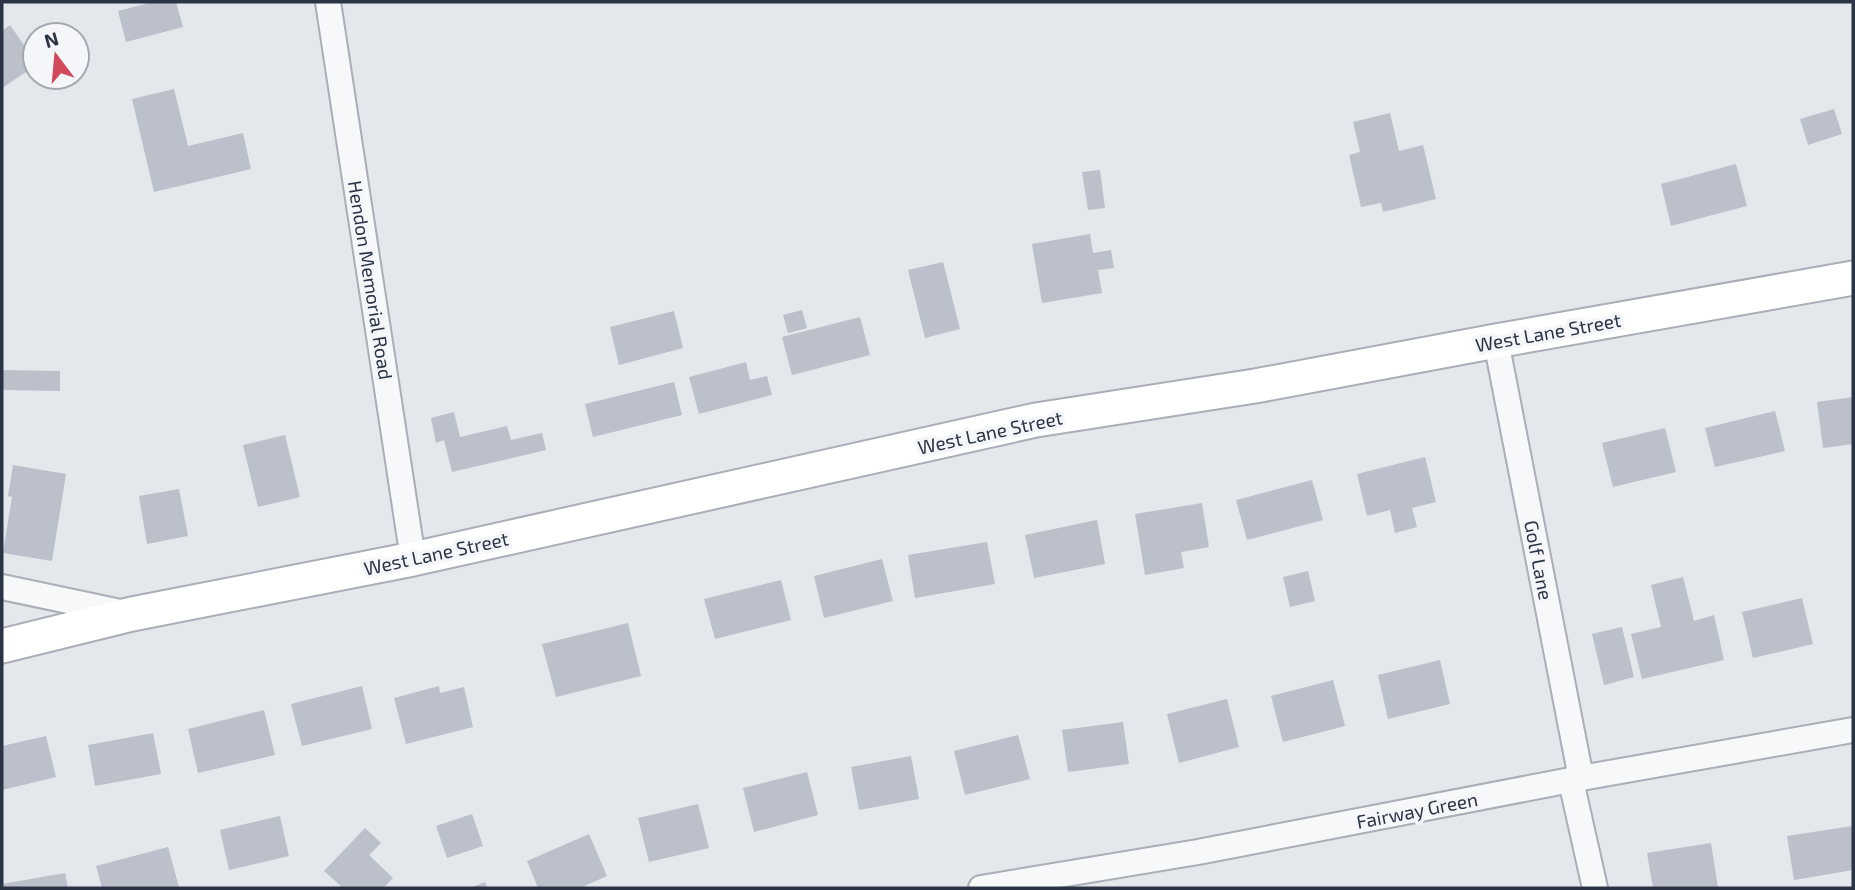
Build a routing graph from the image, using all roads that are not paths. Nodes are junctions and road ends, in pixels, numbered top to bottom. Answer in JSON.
{"nodes":[{"id":1,"x":328,"y":2,"type":"edge"},
{"id":2,"x":1853,"y":278,"type":"edge"},
{"id":3,"x":1496,"y":341,"type":"junction"},
{"id":4,"x":413,"y":559,"type":"junction"},
{"id":5,"x":2,"y":587,"type":"edge"},
{"id":6,"x":132,"y":614,"type":"junction"},
{"id":7,"x":2,"y":646,"type":"edge"},
{"id":8,"x":1853,"y":730,"type":"edge"},
{"id":9,"x":1576,"y":779,"type":"junction"},
{"id":10,"x":981,"y":888,"type":"edge"},
{"id":11,"x":1595,"y":888,"type":"edge"}],
"edges":[{"from":1,"to":4,"type":"street","name":"Hendon Memorial Road"},
{"from":2,"to":3,"type":"street","name":"West Lane Street"},
{"from":3,"to":4,"type":"street","name":"West Lane Street"},
{"from":3,"to":9,"type":"street","name":"Golf Lane"},
{"from":4,"to":6,"type":"street","name":"West Lane Street"},
{"from":5,"to":6,"type":"street"},
{"from":6,"to":7,"type":"street","name":"West Lane Street"},
{"from":8,"to":9,"type":"street","name":"Fairway Green"},
{"from":9,"to":10,"type":"street","name":"Fairway Green"},
{"from":9,"to":11,"type":"street","name":"Golf Lane"}]}
